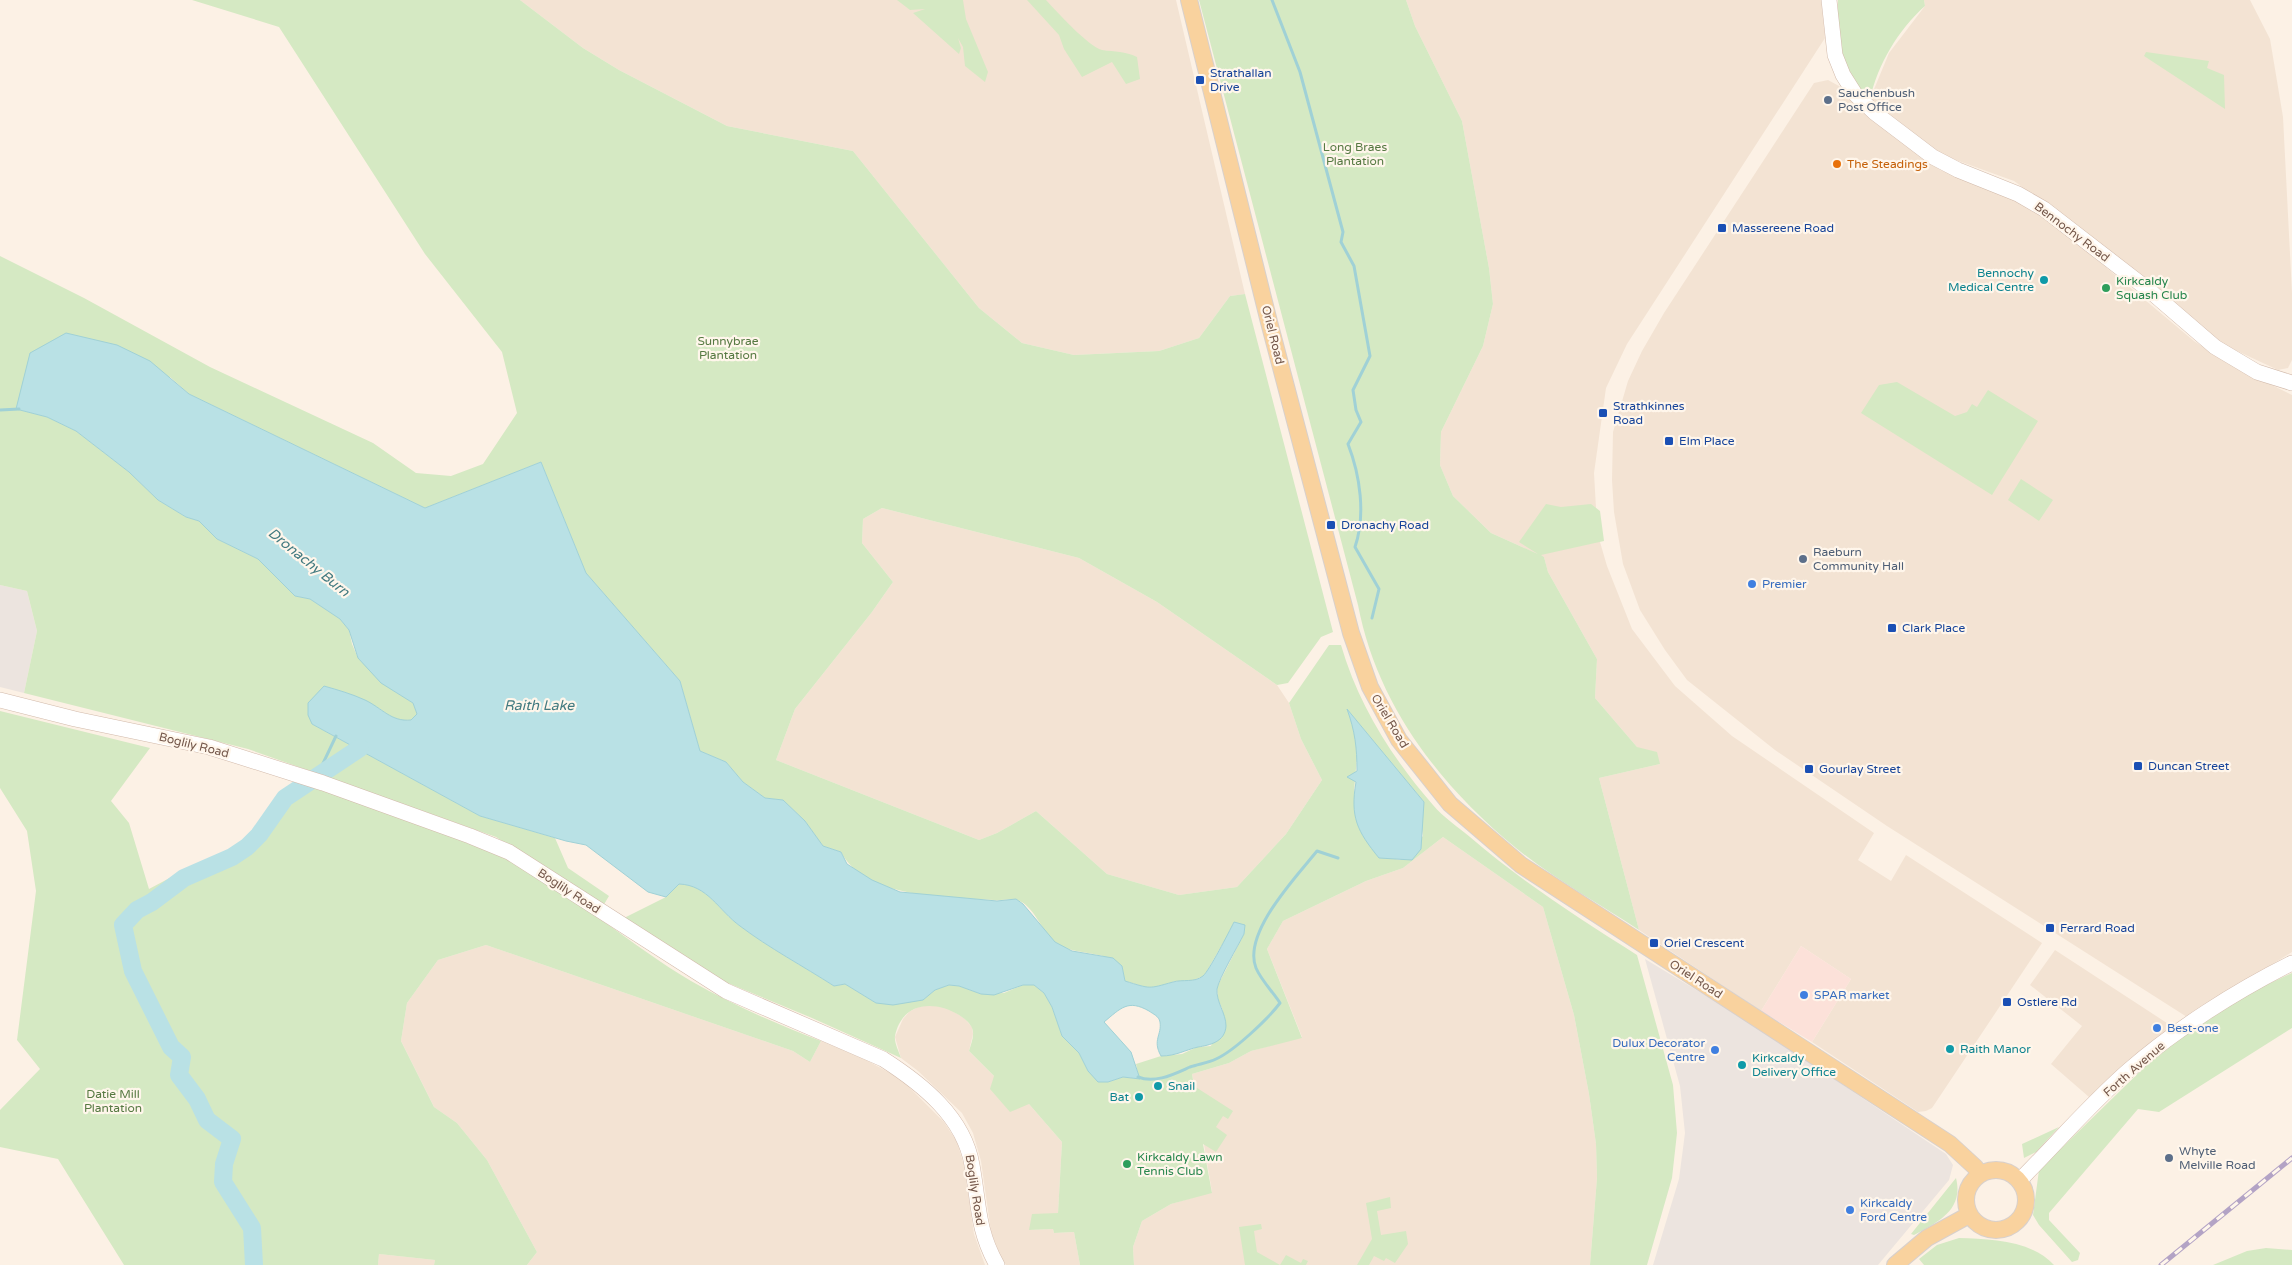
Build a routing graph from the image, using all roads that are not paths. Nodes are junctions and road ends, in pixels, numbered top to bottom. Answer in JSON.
{"nodes":[{"id":1,"x":1189,"y":0,"type":"edge"},
{"id":2,"x":1829,"y":0,"type":"edge"},
{"id":3,"x":2292,"y":382,"type":"edge"},
{"id":4,"x":0,"y":700,"type":"edge"},
{"id":5,"x":2292,"y":963,"type":"edge"},
{"id":6,"x":1980,"y":1174,"type":"junction"},
{"id":7,"x":2019,"y":1181,"type":"junction"},
{"id":8,"x":1969,"y":1215,"type":"junction"},
{"id":9,"x":997,"y":1265,"type":"edge"},
{"id":10,"x":1895,"y":1265,"type":"edge"}],
"edges":[{"from":1,"to":6,"type":"main road","name":"Oriel Road"},
{"from":2,"to":3,"type":"main road","name":"Bennochy Road"},
{"from":4,"to":9,"type":"main road","name":"Boglily Road"},
{"from":5,"to":7,"type":"main road","name":"Forth Avenue"},
{"from":6,"to":7,"type":"main road"},
{"from":6,"to":8,"type":"main road"},
{"from":7,"to":8,"type":"main road"},
{"from":8,"to":10,"type":"main road"}]}
